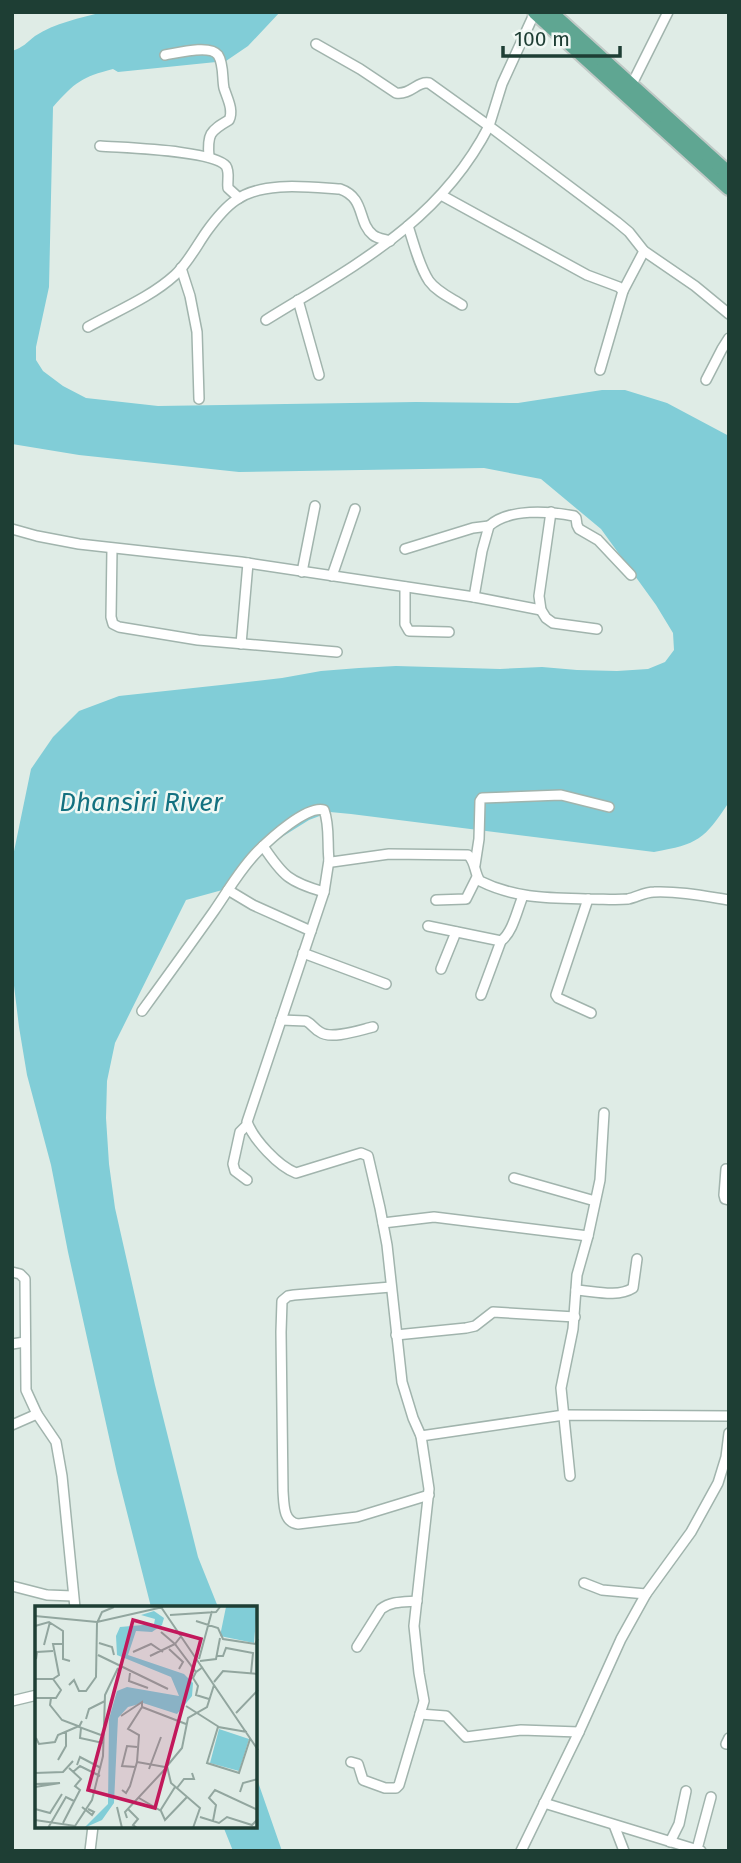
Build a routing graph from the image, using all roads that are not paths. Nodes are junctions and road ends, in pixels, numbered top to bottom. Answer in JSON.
{"nodes":[{"id":1,"x":535,"y":12,"type":"edge"},
{"id":2,"x":550,"y":12,"type":"edge"},
{"id":3,"x":668,"y":12,"type":"edge"},
{"id":4,"x":316,"y":44,"type":"dead end"},
{"id":5,"x":165,"y":55,"type":"dead end"},
{"id":6,"x":631,"y":86,"type":"junction"},
{"id":7,"x":489,"y":126,"type":"junction"},
{"id":8,"x":100,"y":146,"type":"dead end"},
{"id":9,"x":209,"y":157,"type":"junction"},
{"id":10,"x":729,"y":174,"type":"edge"},
{"id":11,"x":729,"y":188,"type":"edge"},
{"id":12,"x":441,"y":195,"type":"junction"},
{"id":13,"x":239,"y":198,"type":"junction"},
{"id":14,"x":408,"y":226,"type":"junction"},
{"id":15,"x":390,"y":241,"type":"junction"},
{"id":16,"x":644,"y":251,"type":"junction"},
{"id":17,"x":181,"y":268,"type":"junction"},
{"id":18,"x":623,"y":291,"type":"junction"},
{"id":19,"x":298,"y":300,"type":"junction"},
{"id":20,"x":462,"y":305,"type":"dead end"},
{"id":21,"x":729,"y":314,"type":"edge"},
{"id":22,"x":266,"y":320,"type":"dead end"},
{"id":23,"x":88,"y":327,"type":"dead end"},
{"id":24,"x":729,"y":338,"type":"edge"},
{"id":25,"x":600,"y":370,"type":"dead end"},
{"id":26,"x":319,"y":375,"type":"dead end"},
{"id":27,"x":706,"y":380,"type":"dead end"},
{"id":28,"x":198,"y":399,"type":"dead end"},
{"id":29,"x":315,"y":506,"type":"dead end"},
{"id":30,"x":355,"y":509,"type":"dead end"},
{"id":31,"x":551,"y":512,"type":"junction"},
{"id":32,"x":489,"y":526,"type":"junction"},
{"id":33,"x":12,"y":529,"type":"edge"},
{"id":34,"x":112,"y":549,"type":"junction"},
{"id":35,"x":405,"y":549,"type":"dead end"},
{"id":36,"x":248,"y":563,"type":"junction"},
{"id":37,"x":302,"y":572,"type":"junction"},
{"id":38,"x":631,"y":575,"type":"dead end"},
{"id":39,"x":332,"y":576,"type":"junction"},
{"id":40,"x":405,"y":587,"type":"junction"},
{"id":41,"x":474,"y":597,"type":"junction"},
{"id":42,"x":541,"y":610,"type":"junction"},
{"id":43,"x":597,"y":629,"type":"dead end"},
{"id":44,"x":449,"y":632,"type":"dead end"},
{"id":45,"x":242,"y":644,"type":"junction"},
{"id":46,"x":337,"y":652,"type":"dead end"},
{"id":47,"x":609,"y":807,"type":"dead end"},
{"id":48,"x":263,"y":846,"type":"junction"},
{"id":49,"x":329,"y":860,"type":"junction"},
{"id":50,"x":475,"y":866,"type":"junction"},
{"id":51,"x":477,"y":877,"type":"junction"},
{"id":52,"x":228,"y":890,"type":"junction"},
{"id":53,"x":324,"y":892,"type":"junction"},
{"id":54,"x":523,"y":896,"type":"junction"},
{"id":55,"x":588,"y":898,"type":"junction"},
{"id":56,"x":436,"y":900,"type":"dead end"},
{"id":57,"x":729,"y":900,"type":"edge"},
{"id":58,"x":428,"y":926,"type":"dead end"},
{"id":59,"x":311,"y":931,"type":"junction"},
{"id":60,"x":456,"y":932,"type":"junction"},
{"id":61,"x":500,"y":941,"type":"junction"},
{"id":62,"x":303,"y":953,"type":"junction"},
{"id":63,"x":441,"y":969,"type":"dead end"},
{"id":64,"x":386,"y":984,"type":"dead end"},
{"id":65,"x":481,"y":995,"type":"dead end"},
{"id":66,"x":142,"y":1011,"type":"dead end"},
{"id":67,"x":590,"y":1013,"type":"dead end"},
{"id":68,"x":281,"y":1020,"type":"junction"},
{"id":69,"x":373,"y":1027,"type":"dead end"},
{"id":70,"x":604,"y":1113,"type":"dead end"},
{"id":71,"x":247,"y":1125,"type":"junction"},
{"id":72,"x":726,"y":1169,"type":"dead end"},
{"id":73,"x":514,"y":1178,"type":"dead end"},
{"id":74,"x":247,"y":1180,"type":"dead end"},
{"id":75,"x":729,"y":1200,"type":"edge"},
{"id":76,"x":595,"y":1201,"type":"junction"},
{"id":77,"x":383,"y":1223,"type":"junction"},
{"id":78,"x":588,"y":1236,"type":"junction"},
{"id":79,"x":637,"y":1258,"type":"dead end"},
{"id":80,"x":12,"y":1272,"type":"edge"},
{"id":81,"x":391,"y":1287,"type":"junction"},
{"id":82,"x":576,"y":1290,"type":"junction"},
{"id":83,"x":575,"y":1317,"type":"junction"},
{"id":84,"x":396,"y":1335,"type":"junction"},
{"id":85,"x":25,"y":1342,"type":"junction"},
{"id":86,"x":12,"y":1344,"type":"edge"},
{"id":87,"x":37,"y":1414,"type":"junction"},
{"id":88,"x":564,"y":1415,"type":"junction"},
{"id":89,"x":729,"y":1416,"type":"edge"},
{"id":90,"x":12,"y":1424,"type":"edge"},
{"id":91,"x":729,"y":1433,"type":"edge"},
{"id":92,"x":422,"y":1436,"type":"junction"},
{"id":93,"x":570,"y":1476,"type":"dead end"},
{"id":94,"x":429,"y":1495,"type":"junction"},
{"id":95,"x":584,"y":1583,"type":"dead end"},
{"id":96,"x":12,"y":1586,"type":"edge"},
{"id":97,"x":646,"y":1594,"type":"junction"},
{"id":98,"x":73,"y":1596,"type":"junction"},
{"id":99,"x":417,"y":1601,"type":"junction"},
{"id":100,"x":75,"y":1606,"type":"edge"},
{"id":101,"x":357,"y":1647,"type":"dead end"},
{"id":102,"x":35,"y":1695,"type":"edge"},
{"id":103,"x":12,"y":1701,"type":"edge"},
{"id":104,"x":420,"y":1714,"type":"junction"},
{"id":105,"x":579,"y":1732,"type":"junction"},
{"id":106,"x":351,"y":1762,"type":"dead end"},
{"id":107,"x":686,"y":1791,"type":"dead end"},
{"id":108,"x":711,"y":1797,"type":"dead end"},
{"id":109,"x":544,"y":1803,"type":"junction"},
{"id":110,"x":614,"y":1825,"type":"junction"},
{"id":111,"x":93,"y":1828,"type":"edge"},
{"id":112,"x":670,"y":1842,"type":"junction"},
{"id":113,"x":699,"y":1850,"type":"edge"},
{"id":114,"x":90,"y":1851,"type":"edge"},
{"id":115,"x":521,"y":1851,"type":"edge"},
{"id":116,"x":624,"y":1851,"type":"edge"}],
"edges":[{"from":1,"to":7,"type":"street"},
{"from":1,"to":11,"type":"main road"},
{"from":2,"to":6,"type":"main road"},
{"from":3,"to":6,"type":"street"},
{"from":4,"to":7,"type":"street"},
{"from":5,"to":9,"type":"street"},
{"from":6,"to":10,"type":"main road"},
{"from":7,"to":12,"type":"street"},
{"from":7,"to":16,"type":"street"},
{"from":8,"to":9,"type":"street"},
{"from":9,"to":13,"type":"street"},
{"from":12,"to":14,"type":"street"},
{"from":12,"to":18,"type":"street"},
{"from":13,"to":15,"type":"street"},
{"from":13,"to":17,"type":"street"},
{"from":14,"to":15,"type":"street"},
{"from":14,"to":20,"type":"street"},
{"from":15,"to":19,"type":"street"},
{"from":16,"to":18,"type":"street"},
{"from":16,"to":21,"type":"street"},
{"from":17,"to":23,"type":"street"},
{"from":17,"to":28,"type":"street"},
{"from":18,"to":25,"type":"street"},
{"from":19,"to":22,"type":"street"},
{"from":19,"to":26,"type":"street"},
{"from":24,"to":27,"type":"street"},
{"from":29,"to":37,"type":"street"},
{"from":30,"to":39,"type":"street"},
{"from":31,"to":32,"type":"street"},
{"from":31,"to":38,"type":"street"},
{"from":31,"to":42,"type":"street"},
{"from":32,"to":35,"type":"street"},
{"from":32,"to":41,"type":"street"},
{"from":33,"to":34,"type":"street"},
{"from":34,"to":36,"type":"street"},
{"from":34,"to":45,"type":"street"},
{"from":36,"to":37,"type":"street"},
{"from":36,"to":45,"type":"street"},
{"from":37,"to":39,"type":"street"},
{"from":39,"to":40,"type":"street"},
{"from":40,"to":41,"type":"street"},
{"from":40,"to":44,"type":"street"},
{"from":41,"to":42,"type":"street"},
{"from":42,"to":43,"type":"street"},
{"from":45,"to":46,"type":"street"},
{"from":47,"to":50,"type":"street"},
{"from":48,"to":49,"type":"street"},
{"from":48,"to":52,"type":"street"},
{"from":48,"to":53,"type":"street"},
{"from":49,"to":50,"type":"street"},
{"from":49,"to":53,"type":"street"},
{"from":50,"to":51,"type":"street"},
{"from":51,"to":54,"type":"street"},
{"from":51,"to":56,"type":"street"},
{"from":52,"to":59,"type":"street"},
{"from":52,"to":66,"type":"street"},
{"from":53,"to":59,"type":"street"},
{"from":54,"to":55,"type":"street"},
{"from":54,"to":61,"type":"street"},
{"from":55,"to":57,"type":"street"},
{"from":55,"to":67,"type":"street"},
{"from":58,"to":60,"type":"street"},
{"from":59,"to":62,"type":"street"},
{"from":60,"to":61,"type":"street"},
{"from":60,"to":63,"type":"street"},
{"from":61,"to":65,"type":"street"},
{"from":62,"to":64,"type":"street"},
{"from":62,"to":68,"type":"street"},
{"from":68,"to":69,"type":"street"},
{"from":68,"to":71,"type":"street"},
{"from":70,"to":76,"type":"street"},
{"from":71,"to":74,"type":"street"},
{"from":71,"to":77,"type":"street"},
{"from":72,"to":75,"type":"street"},
{"from":73,"to":76,"type":"street"},
{"from":76,"to":78,"type":"street"},
{"from":77,"to":78,"type":"street"},
{"from":77,"to":81,"type":"street"},
{"from":78,"to":82,"type":"street"},
{"from":79,"to":82,"type":"street"},
{"from":80,"to":85,"type":"street"},
{"from":81,"to":84,"type":"street"},
{"from":81,"to":94,"type":"street"},
{"from":82,"to":83,"type":"street"},
{"from":83,"to":84,"type":"street"},
{"from":83,"to":88,"type":"street"},
{"from":84,"to":92,"type":"street"},
{"from":85,"to":86,"type":"street"},
{"from":85,"to":87,"type":"street"},
{"from":87,"to":90,"type":"street"},
{"from":87,"to":98,"type":"street"},
{"from":88,"to":89,"type":"street"},
{"from":88,"to":92,"type":"street"},
{"from":88,"to":93,"type":"street"},
{"from":91,"to":97,"type":"street"},
{"from":92,"to":94,"type":"street"},
{"from":94,"to":99,"type":"street"},
{"from":95,"to":97,"type":"street"},
{"from":96,"to":98,"type":"street"},
{"from":97,"to":105,"type":"street"},
{"from":98,"to":100,"type":"street"},
{"from":99,"to":101,"type":"street"},
{"from":99,"to":104,"type":"street"},
{"from":102,"to":103,"type":"street"},
{"from":104,"to":105,"type":"street"},
{"from":104,"to":106,"type":"street"},
{"from":105,"to":109,"type":"street"},
{"from":107,"to":112,"type":"street"},
{"from":108,"to":113,"type":"street"},
{"from":109,"to":110,"type":"street"},
{"from":109,"to":115,"type":"street"},
{"from":110,"to":112,"type":"street"},
{"from":110,"to":116,"type":"street"},
{"from":111,"to":114,"type":"street"},
{"from":112,"to":113,"type":"street"}]}
